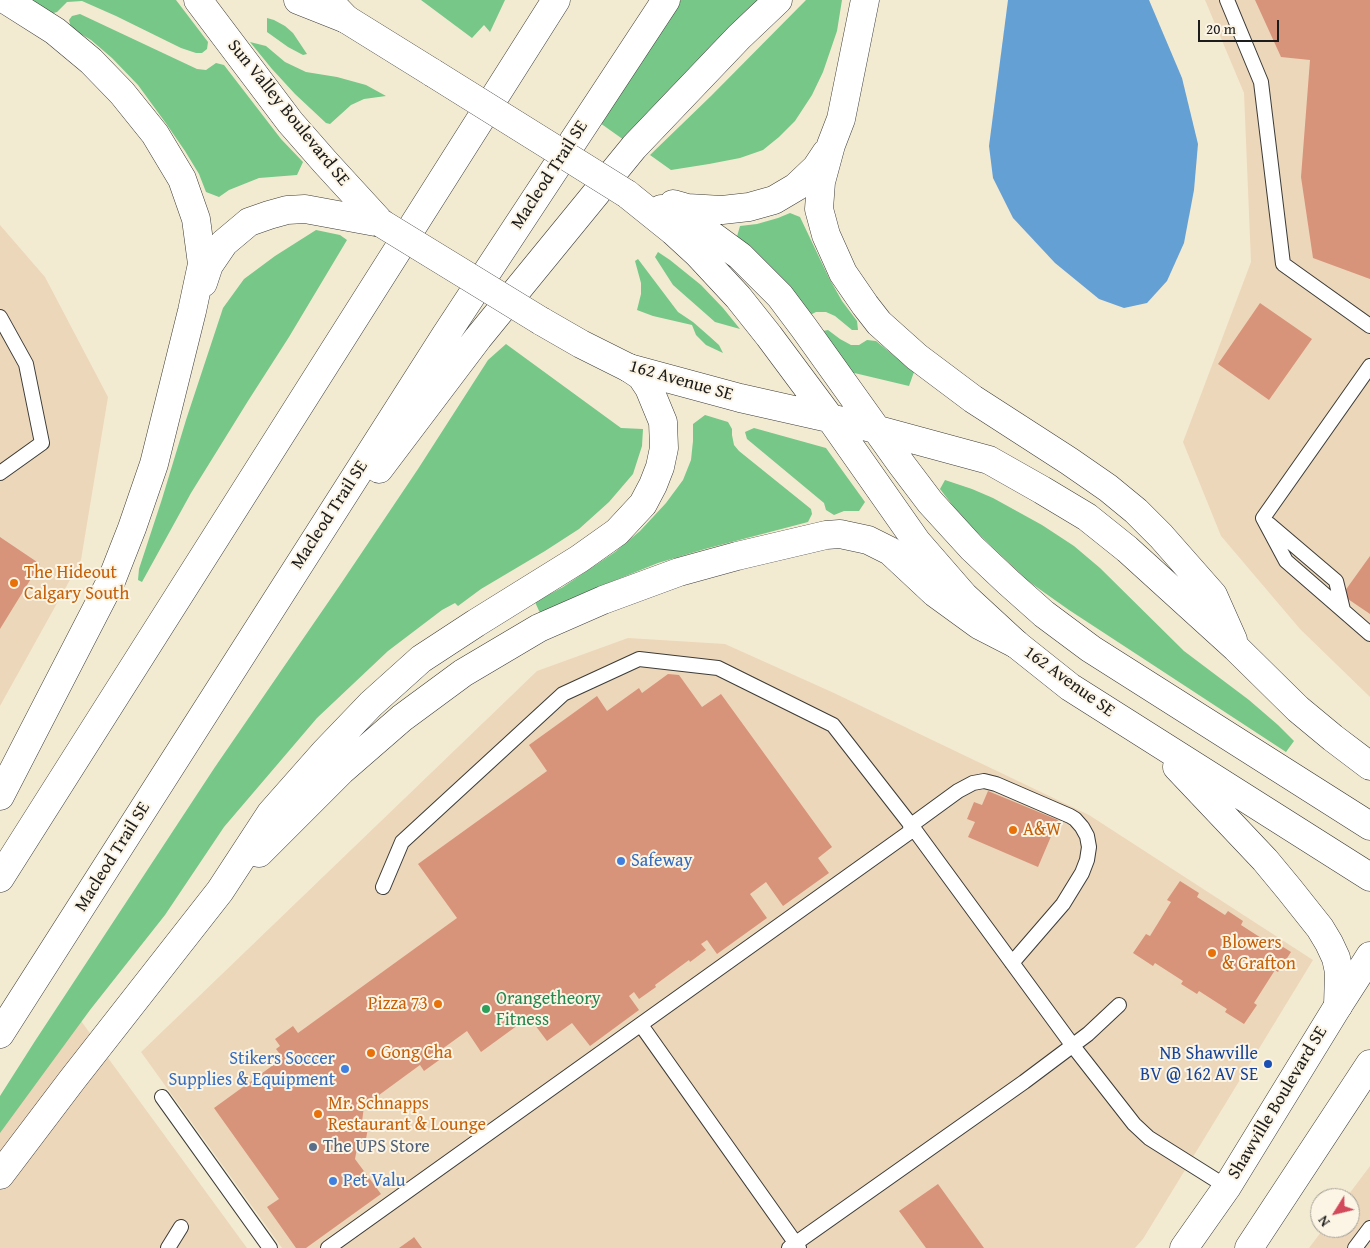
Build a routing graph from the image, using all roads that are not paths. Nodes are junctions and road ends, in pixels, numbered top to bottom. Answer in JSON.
{"nodes":[{"id":1,"x":6,"y":0,"type":"edge"},
{"id":2,"x":198,"y":0,"type":"edge"},
{"id":3,"x":298,"y":0,"type":"edge"},
{"id":4,"x":556,"y":0,"type":"edge"},
{"id":5,"x":666,"y":0,"type":"edge"},
{"id":6,"x":778,"y":0,"type":"edge"},
{"id":7,"x":865,"y":0,"type":"edge"},
{"id":8,"x":1227,"y":0,"type":"edge"},
{"id":9,"x":337,"y":10,"type":"edge"},
{"id":10,"x":831,"y":145,"type":"junction"},
{"id":11,"x":627,"y":194,"type":"junction"},
{"id":12,"x":381,"y":223,"type":"junction"},
{"id":13,"x":192,"y":311,"type":"junction"},
{"id":14,"x":0,"y":316,"type":"edge"},
{"id":15,"x":1370,"y":326,"type":"edge"},
{"id":16,"x":1370,"y":366,"type":"edge"},
{"id":17,"x":629,"y":368,"type":"junction"},
{"id":18,"x":830,"y":418,"type":"junction"},
{"id":19,"x":877,"y":430,"type":"junction"},
{"id":20,"x":0,"y":473,"type":"edge"},
{"id":21,"x":261,"y":624,"type":"junction"},
{"id":22,"x":1370,"y":634,"type":"edge"},
{"id":23,"x":1016,"y":644,"type":"junction"},
{"id":24,"x":1236,"y":648,"type":"junction"},
{"id":25,"x":1151,"y":738,"type":"junction"},
{"id":26,"x":1370,"y":766,"type":"edge"},
{"id":27,"x":0,"y":796,"type":"edge"},
{"id":28,"x":1370,"y":826,"type":"edge"},
{"id":29,"x":912,"y":828,"type":"junction"},
{"id":30,"x":1370,"y":877,"type":"edge"},
{"id":31,"x":0,"y":878,"type":"edge"},
{"id":32,"x":383,"y":887,"type":"dead end"},
{"id":33,"x":220,"y":891,"type":"junction"},
{"id":34,"x":1370,"y":956,"type":"edge"},
{"id":35,"x":1012,"y":963,"type":"junction"},
{"id":36,"x":1119,"y":1005,"type":"dead end"},
{"id":37,"x":1338,"y":1006,"type":"junction"},
{"id":38,"x":641,"y":1025,"type":"junction"},
{"id":39,"x":0,"y":1034,"type":"edge"},
{"id":40,"x":1073,"y":1046,"type":"junction"},
{"id":41,"x":1370,"y":1065,"type":"edge"},
{"id":42,"x":162,"y":1097,"type":"dead end"},
{"id":43,"x":0,"y":1175,"type":"edge"},
{"id":44,"x":1227,"y":1187,"type":"junction"},
{"id":45,"x":181,"y":1227,"type":"dead end"},
{"id":46,"x":1370,"y":1228,"type":"edge"},
{"id":47,"x":794,"y":1246,"type":"edge"},
{"id":48,"x":168,"y":1248,"type":"edge"},
{"id":49,"x":270,"y":1248,"type":"edge"},
{"id":50,"x":328,"y":1248,"type":"edge"},
{"id":51,"x":1184,"y":1248,"type":"edge"},
{"id":52,"x":1249,"y":1248,"type":"edge"},
{"id":53,"x":1355,"y":1248,"type":"edge"}],
"edges":[{"from":1,"to":13,"type":"main road"},
{"from":2,"to":12,"type":"main road","name":"Sun Valley Boulevard SE"},
{"from":3,"to":9,"type":"main road"},
{"from":4,"to":31,"type":"main road"},
{"from":5,"to":21,"type":"main road","name":"Macleod Trail SE"},
{"from":6,"to":21,"type":"main road"},
{"from":7,"to":10,"type":"main road"},
{"from":8,"to":15,"type":"lane"},
{"from":9,"to":11,"type":"main road","bridge":true},
{"from":10,"to":11,"type":"main road"},
{"from":10,"to":24,"type":"main road"},
{"from":11,"to":18,"type":"main road","name":"162 Avenue SE"},
{"from":11,"to":19,"type":"main road"},
{"from":12,"to":13,"type":"main road"},
{"from":12,"to":17,"type":"main road","name":"162 Avenue SE","bridge":true},
{"from":13,"to":27,"type":"main road"},
{"from":14,"to":20,"type":"lane"},
{"from":16,"to":22,"type":"lane"},
{"from":17,"to":18,"type":"main road","name":"162 Avenue SE"},
{"from":17,"to":33,"type":"main road"},
{"from":18,"to":19,"type":"main road","name":"162 Avenue SE"},
{"from":18,"to":23,"type":"main road","name":"162 Avenue SE"},
{"from":19,"to":24,"type":"main road","name":"162 Avenue SE"},
{"from":19,"to":28,"type":"main road"},
{"from":21,"to":39,"type":"main road","name":"Macleod Trail SE"},
{"from":23,"to":25,"type":"main road","name":"162 Avenue SE"},
{"from":23,"to":33,"type":"main road"},
{"from":24,"to":26,"type":"main road","name":"162 Avenue SE"},
{"from":25,"to":30,"type":"main road","name":"162 Avenue SE"},
{"from":25,"to":37,"type":"main road"},
{"from":29,"to":32,"type":"lane"},
{"from":29,"to":35,"type":"lane"},
{"from":29,"to":35,"type":"lane"},
{"from":29,"to":38,"type":"lane"},
{"from":33,"to":43,"type":"main road"},
{"from":34,"to":37,"type":"main road","name":"Shawville Boulevard SE"},
{"from":35,"to":40,"type":"lane"},
{"from":36,"to":40,"type":"lane"},
{"from":37,"to":44,"type":"main road","name":"Shawville Boulevard SE"},
{"from":38,"to":47,"type":"lane"},
{"from":38,"to":50,"type":"lane"},
{"from":40,"to":44,"type":"lane"},
{"from":40,"to":47,"type":"lane"},
{"from":41,"to":52,"type":"main road"},
{"from":42,"to":49,"type":"lane"},
{"from":44,"to":51,"type":"main road","name":"Shawville Boulevard SE"},
{"from":45,"to":48,"type":"lane"},
{"from":46,"to":53,"type":"lane"}]}
